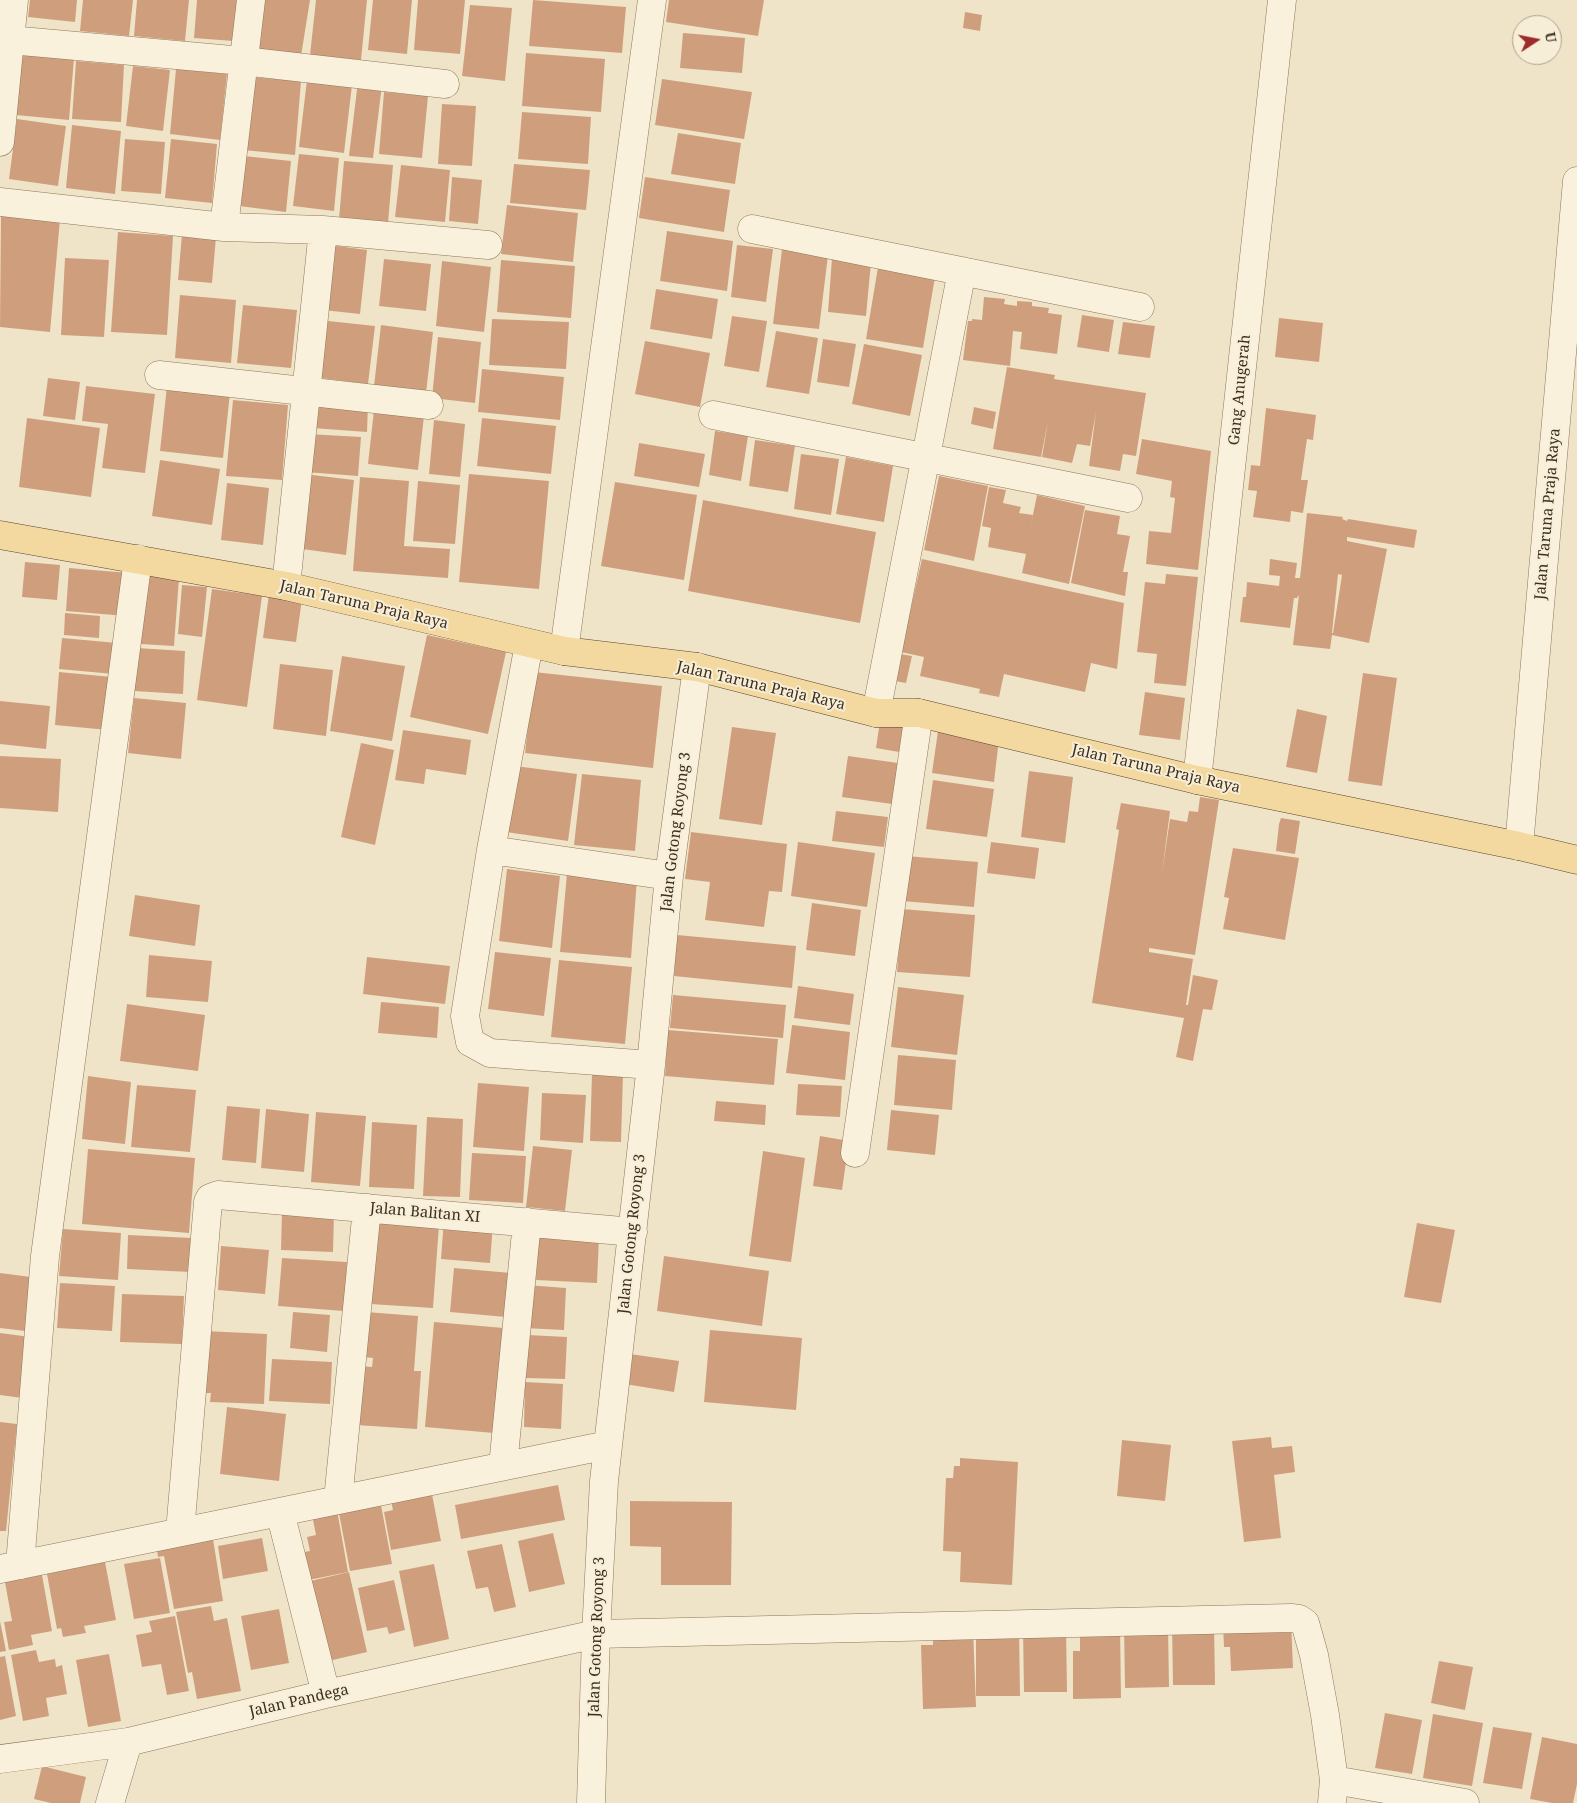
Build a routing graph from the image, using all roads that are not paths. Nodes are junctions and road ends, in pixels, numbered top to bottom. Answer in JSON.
{"nodes":[{"id":1,"x":14,"y":0,"type":"edge"},
{"id":2,"x":251,"y":0,"type":"edge"},
{"id":3,"x":652,"y":0,"type":"edge"},
{"id":4,"x":1282,"y":0,"type":"edge"},
{"id":5,"x":10,"y":40,"type":"junction"},
{"id":6,"x":243,"y":61,"type":"junction"},
{"id":7,"x":445,"y":84,"type":"dead end"},
{"id":8,"x":0,"y":142,"type":"edge"},
{"id":9,"x":1577,"y":181,"type":"edge"},
{"id":10,"x":0,"y":202,"type":"edge"},
{"id":11,"x":224,"y":227,"type":"junction"},
{"id":12,"x":752,"y":229,"type":"dead end"},
{"id":13,"x":323,"y":230,"type":"junction"},
{"id":14,"x":1574,"y":242,"type":"edge"},
{"id":15,"x":488,"y":245,"type":"dead end"},
{"id":16,"x":962,"y":271,"type":"junction"},
{"id":17,"x":1140,"y":307,"type":"dead end"},
{"id":18,"x":159,"y":375,"type":"dead end"},
{"id":19,"x":306,"y":391,"type":"junction"},
{"id":20,"x":429,"y":405,"type":"dead end"},
{"id":21,"x":713,"y":415,"type":"dead end"},
{"id":22,"x":926,"y":458,"type":"junction"},
{"id":23,"x":1128,"y":498,"type":"dead end"},
{"id":24,"x":0,"y":535,"type":"edge"},
{"id":25,"x":138,"y":559,"type":"junction"},
{"id":26,"x":286,"y":586,"type":"junction"},
{"id":27,"x":529,"y":644,"type":"junction"},
{"id":28,"x":564,"y":651,"type":"junction"},
{"id":29,"x":697,"y":667,"type":"junction"},
{"id":30,"x":876,"y":713,"type":"junction"},
{"id":31,"x":919,"y":713,"type":"junction"},
{"id":32,"x":1197,"y":780,"type":"junction"},
{"id":33,"x":1519,"y":846,"type":"junction"},
{"id":34,"x":491,"y":850,"type":"junction"},
{"id":35,"x":1577,"y":860,"type":"edge"},
{"id":36,"x":669,"y":876,"type":"junction"},
{"id":37,"x":651,"y":1065,"type":"junction"},
{"id":38,"x":855,"y":1153,"type":"dead end"},
{"id":39,"x":367,"y":1208,"type":"junction"},
{"id":40,"x":527,"y":1222,"type":"junction"},
{"id":41,"x":633,"y":1232,"type":"junction"},
{"id":42,"x":608,"y":1445,"type":"junction"},
{"id":43,"x":503,"y":1466,"type":"junction"},
{"id":44,"x":338,"y":1500,"type":"junction"},
{"id":45,"x":280,"y":1512,"type":"junction"},
{"id":46,"x":180,"y":1532,"type":"junction"},
{"id":47,"x":10,"y":1567,"type":"edge"},
{"id":48,"x":596,"y":1634,"type":"junction"},
{"id":49,"x":326,"y":1694,"type":"junction"},
{"id":50,"x":128,"y":1742,"type":"junction"},
{"id":51,"x":0,"y":1759,"type":"edge"},
{"id":52,"x":1333,"y":1792,"type":"edge"},
{"id":53,"x":110,"y":1803,"type":"edge"},
{"id":54,"x":591,"y":1803,"type":"edge"},
{"id":55,"x":1465,"y":1803,"type":"edge"}],
"edges":[{"from":1,"to":5,"type":"street"},
{"from":2,"to":6,"type":"street"},
{"from":3,"to":28,"type":"street"},
{"from":4,"to":32,"type":"street","name":"Gang Anugerah"},
{"from":5,"to":6,"type":"street"},
{"from":5,"to":8,"type":"street"},
{"from":6,"to":7,"type":"street"},
{"from":6,"to":11,"type":"street"},
{"from":9,"to":14,"type":"street","name":"Jalan Taruna Praja Raya"},
{"from":10,"to":11,"type":"street"},
{"from":11,"to":13,"type":"street"},
{"from":12,"to":16,"type":"street"},
{"from":13,"to":15,"type":"street"},
{"from":13,"to":19,"type":"street"},
{"from":14,"to":33,"type":"street","name":"Jalan Taruna Praja Raya"},
{"from":16,"to":17,"type":"street"},
{"from":16,"to":22,"type":"street"},
{"from":18,"to":19,"type":"street"},
{"from":19,"to":20,"type":"street"},
{"from":19,"to":26,"type":"street"},
{"from":21,"to":22,"type":"street"},
{"from":22,"to":23,"type":"street"},
{"from":22,"to":30,"type":"street"},
{"from":24,"to":25,"type":"main road","name":"Jalan Taruna Praja Raya"},
{"from":25,"to":26,"type":"main road","name":"Jalan Taruna Praja Raya"},
{"from":25,"to":47,"type":"street"},
{"from":26,"to":27,"type":"main road","name":"Jalan Taruna Praja Raya"},
{"from":27,"to":28,"type":"main road","name":"Jalan Taruna Praja Raya"},
{"from":27,"to":34,"type":"street"},
{"from":28,"to":29,"type":"main road","name":"Jalan Taruna Praja Raya"},
{"from":29,"to":30,"type":"main road","name":"Jalan Taruna Praja Raya"},
{"from":29,"to":36,"type":"street","name":"Jalan Gotong Royong 3"},
{"from":30,"to":31,"type":"main road","name":"Jalan Taruna Praja Raya"},
{"from":31,"to":32,"type":"main road","name":"Jalan Taruna Praja Raya"},
{"from":31,"to":38,"type":"street"},
{"from":32,"to":33,"type":"main road","name":"Jalan Taruna Praja Raya"},
{"from":33,"to":35,"type":"main road","name":"Jalan Taruna Praja Raya"},
{"from":34,"to":36,"type":"street"},
{"from":34,"to":37,"type":"street"},
{"from":36,"to":37,"type":"street","name":"Jalan Gotong Royong 3"},
{"from":37,"to":41,"type":"street","name":"Jalan Gotong Royong 3"},
{"from":39,"to":40,"type":"street","name":"Jalan Balitan XI"},
{"from":39,"to":44,"type":"street"},
{"from":39,"to":46,"type":"street","name":"Jalan Balitan XI"},
{"from":40,"to":41,"type":"street","name":"Jalan Balitan XI"},
{"from":40,"to":43,"type":"street"},
{"from":41,"to":42,"type":"street","name":"Jalan Gotong Royong 3"},
{"from":42,"to":43,"type":"street"},
{"from":42,"to":48,"type":"street","name":"Jalan Gotong Royong 3"},
{"from":43,"to":44,"type":"street"},
{"from":44,"to":45,"type":"street"},
{"from":45,"to":46,"type":"street"},
{"from":45,"to":49,"type":"street"},
{"from":46,"to":47,"type":"street"},
{"from":48,"to":49,"type":"street","name":"Jalan Pandega"},
{"from":48,"to":52,"type":"street","name":"Jalan Pandega"},
{"from":48,"to":54,"type":"street","name":"Jalan Gotong Royong 3"},
{"from":49,"to":50,"type":"street","name":"Jalan Pandega"},
{"from":50,"to":51,"type":"street","name":"Jalan Pandega"},
{"from":50,"to":53,"type":"street"},
{"from":52,"to":55,"type":"street"}]}
